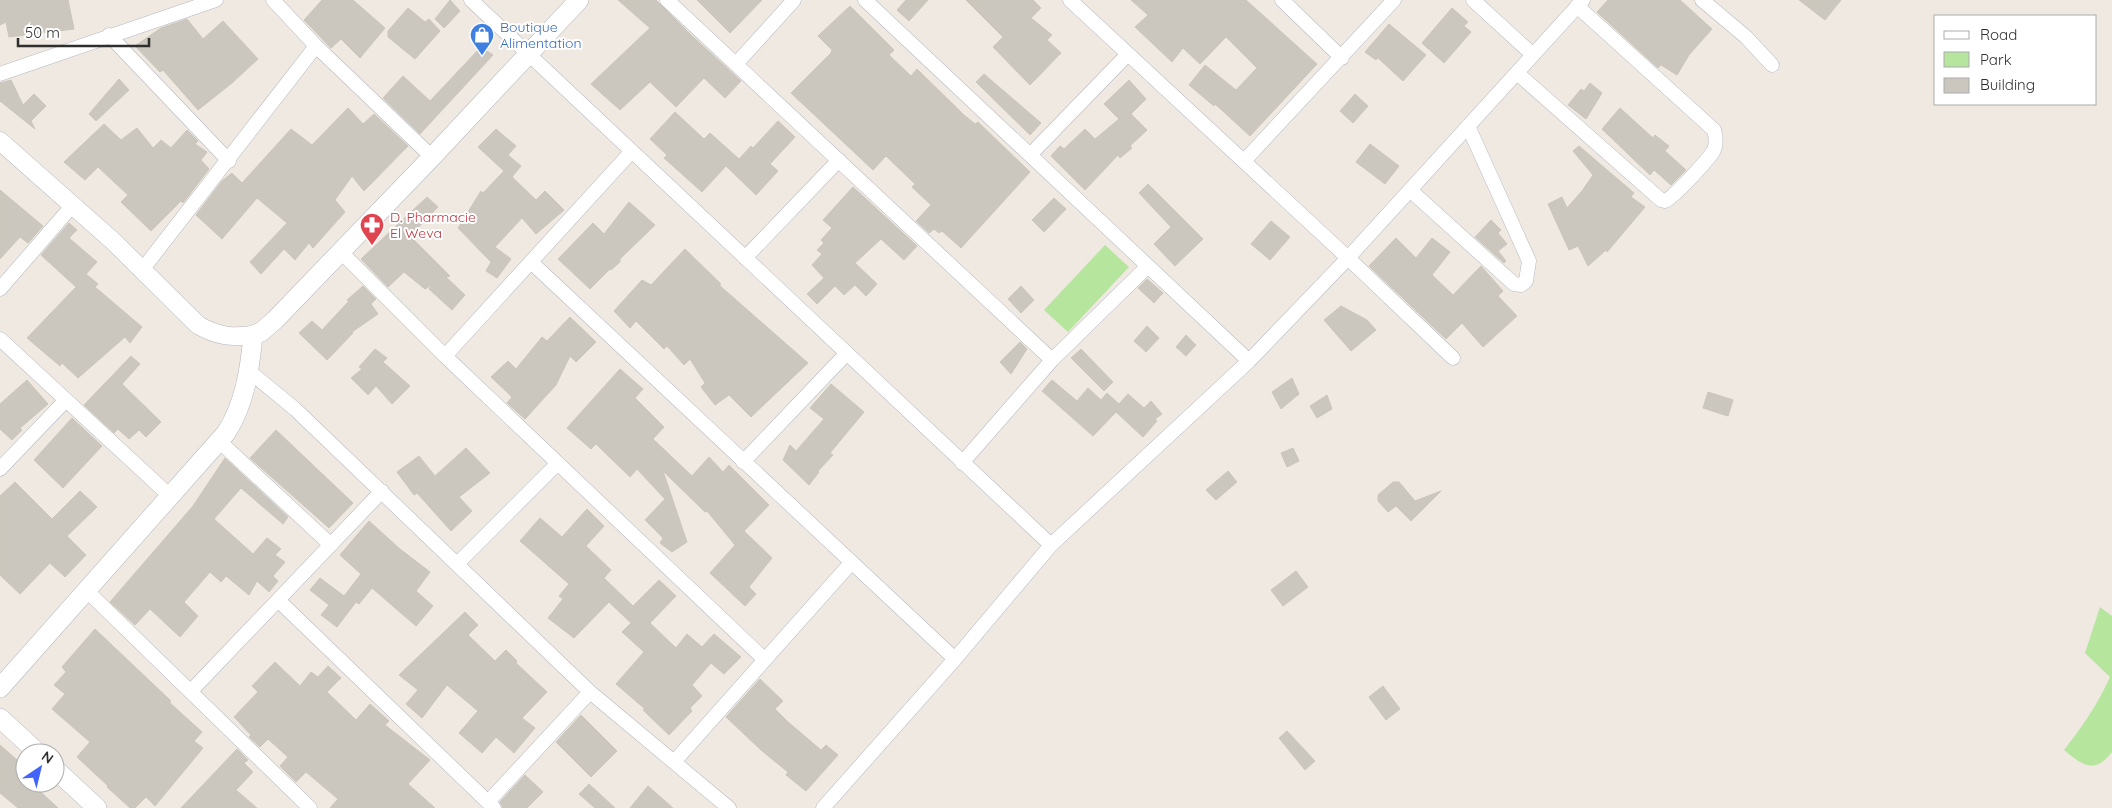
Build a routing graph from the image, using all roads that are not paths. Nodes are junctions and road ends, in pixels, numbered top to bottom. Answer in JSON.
{"nodes":[{"id":1,"x":216,"y":0,"type":"edge"},
{"id":2,"x":273,"y":0,"type":"edge"},
{"id":3,"x":471,"y":0,"type":"edge"},
{"id":4,"x":579,"y":0,"type":"edge"},
{"id":5,"x":668,"y":0,"type":"edge"},
{"id":6,"x":794,"y":0,"type":"edge"},
{"id":7,"x":865,"y":0,"type":"edge"},
{"id":8,"x":1070,"y":0,"type":"edge"},
{"id":9,"x":1282,"y":0,"type":"edge"},
{"id":10,"x":1394,"y":0,"type":"edge"},
{"id":11,"x":1472,"y":0,"type":"edge"},
{"id":12,"x":1702,"y":0,"type":"edge"},
{"id":13,"x":1580,"y":3,"type":"edge"},
{"id":14,"x":109,"y":35,"type":"junction"},
{"id":15,"x":316,"y":46,"type":"junction"},
{"id":16,"x":528,"y":53,"type":"junction"},
{"id":17,"x":1128,"y":54,"type":"junction"},
{"id":18,"x":1533,"y":55,"type":"junction"},
{"id":19,"x":1342,"y":58,"type":"junction"},
{"id":20,"x":736,"y":64,"type":"junction"},
{"id":21,"x":1772,"y":65,"type":"dead end"},
{"id":22,"x":1516,"y":73,"type":"junction"},
{"id":23,"x":0,"y":74,"type":"edge"},
{"id":24,"x":1468,"y":126,"type":"junction"},
{"id":25,"x":0,"y":142,"type":"edge"},
{"id":26,"x":632,"y":151,"type":"junction"},
{"id":27,"x":1030,"y":155,"type":"junction"},
{"id":28,"x":432,"y":157,"type":"junction"},
{"id":29,"x":229,"y":160,"type":"junction"},
{"id":30,"x":839,"y":160,"type":"junction"},
{"id":31,"x":1244,"y":161,"type":"junction"},
{"id":32,"x":1410,"y":190,"type":"junction"},
{"id":33,"x":72,"y":206,"type":"junction"},
{"id":34,"x":341,"y":252,"type":"junction"},
{"id":35,"x":744,"y":258,"type":"junction"},
{"id":36,"x":1348,"y":258,"type":"junction"},
{"id":37,"x":531,"y":262,"type":"junction"},
{"id":38,"x":1148,"y":266,"type":"junction"},
{"id":39,"x":142,"y":270,"type":"junction"},
{"id":40,"x":0,"y":289,"type":"edge"},
{"id":41,"x":253,"y":335,"type":"junction"},
{"id":42,"x":0,"y":339,"type":"edge"},
{"id":43,"x":846,"y":354,"type":"junction"},
{"id":44,"x":446,"y":356,"type":"junction"},
{"id":45,"x":1453,"y":358,"type":"dead end"},
{"id":46,"x":1052,"y":360,"type":"junction"},
{"id":47,"x":1250,"y":361,"type":"junction"},
{"id":48,"x":250,"y":372,"type":"junction"},
{"id":49,"x":66,"y":400,"type":"junction"},
{"id":50,"x":219,"y":441,"type":"junction"},
{"id":51,"x":743,"y":462,"type":"junction"},
{"id":52,"x":558,"y":463,"type":"junction"},
{"id":53,"x":962,"y":463,"type":"junction"},
{"id":54,"x":0,"y":469,"type":"edge"},
{"id":55,"x":382,"y":492,"type":"junction"},
{"id":56,"x":170,"y":496,"type":"junction"},
{"id":57,"x":332,"y":545,"type":"junction"},
{"id":58,"x":1051,"y":545,"type":"junction"},
{"id":59,"x":851,"y":563,"type":"junction"},
{"id":60,"x":458,"y":564,"type":"junction"},
{"id":61,"x":86,"y":590,"type":"junction"},
{"id":62,"x":279,"y":600,"type":"junction"},
{"id":63,"x":764,"y":659,"type":"junction"},
{"id":64,"x":955,"y":659,"type":"junction"},
{"id":65,"x":0,"y":688,"type":"edge"},
{"id":66,"x":191,"y":691,"type":"junction"},
{"id":67,"x":590,"y":692,"type":"junction"},
{"id":68,"x":0,"y":718,"type":"edge"},
{"id":69,"x":27,"y":743,"type":"edge"},
{"id":70,"x":674,"y":762,"type":"junction"},
{"id":71,"x":65,"y":779,"type":"edge"},
{"id":72,"x":491,"y":805,"type":"edge"},
{"id":73,"x":304,"y":806,"type":"edge"},
{"id":74,"x":94,"y":807,"type":"edge"},
{"id":75,"x":729,"y":808,"type":"edge"},
{"id":76,"x":823,"y":808,"type":"edge"}],
"edges":[{"from":1,"to":14,"type":"street"},
{"from":2,"to":15,"type":"street"},
{"from":3,"to":16,"type":"street"},
{"from":4,"to":16,"type":"main road"},
{"from":5,"to":20,"type":"street"},
{"from":6,"to":20,"type":"street"},
{"from":7,"to":27,"type":"street"},
{"from":8,"to":17,"type":"street"},
{"from":9,"to":19,"type":"street"},
{"from":10,"to":19,"type":"street"},
{"from":11,"to":18,"type":"street"},
{"from":12,"to":21,"type":"street"},
{"from":13,"to":18,"type":"street"},
{"from":13,"to":22,"type":"street"},
{"from":14,"to":23,"type":"street"},
{"from":14,"to":29,"type":"street"},
{"from":15,"to":28,"type":"street"},
{"from":15,"to":29,"type":"street"},
{"from":16,"to":26,"type":"street"},
{"from":16,"to":28,"type":"main road"},
{"from":17,"to":27,"type":"street"},
{"from":17,"to":31,"type":"street"},
{"from":18,"to":22,"type":"street"},
{"from":19,"to":31,"type":"street"},
{"from":20,"to":30,"type":"street"},
{"from":22,"to":24,"type":"street"},
{"from":24,"to":32,"type":"street"},
{"from":24,"to":32,"type":"street"},
{"from":25,"to":33,"type":"street"},
{"from":26,"to":35,"type":"street"},
{"from":26,"to":37,"type":"street"},
{"from":27,"to":38,"type":"street"},
{"from":28,"to":34,"type":"main road"},
{"from":29,"to":39,"type":"street"},
{"from":30,"to":35,"type":"street"},
{"from":30,"to":46,"type":"street"},
{"from":31,"to":36,"type":"street"},
{"from":32,"to":36,"type":"street"},
{"from":33,"to":39,"type":"street"},
{"from":33,"to":40,"type":"street"},
{"from":34,"to":41,"type":"main road"},
{"from":34,"to":44,"type":"street"},
{"from":35,"to":43,"type":"street"},
{"from":36,"to":45,"type":"street"},
{"from":36,"to":47,"type":"street"},
{"from":37,"to":44,"type":"street"},
{"from":37,"to":51,"type":"street"},
{"from":38,"to":46,"type":"street"},
{"from":38,"to":47,"type":"street"},
{"from":39,"to":41,"type":"street"},
{"from":41,"to":48,"type":"main road"},
{"from":42,"to":49,"type":"street"},
{"from":43,"to":51,"type":"street"},
{"from":43,"to":53,"type":"street"},
{"from":44,"to":52,"type":"street"},
{"from":46,"to":53,"type":"street"},
{"from":47,"to":58,"type":"street"},
{"from":48,"to":50,"type":"main road"},
{"from":48,"to":55,"type":"street"},
{"from":49,"to":54,"type":"street"},
{"from":49,"to":56,"type":"street"},
{"from":50,"to":56,"type":"main road"},
{"from":50,"to":57,"type":"street"},
{"from":51,"to":59,"type":"street"},
{"from":52,"to":60,"type":"street"},
{"from":52,"to":63,"type":"street"},
{"from":53,"to":58,"type":"street"},
{"from":55,"to":57,"type":"street"},
{"from":55,"to":60,"type":"street"},
{"from":56,"to":61,"type":"main road"},
{"from":57,"to":62,"type":"street"},
{"from":58,"to":64,"type":"street"},
{"from":59,"to":63,"type":"street"},
{"from":59,"to":64,"type":"street"},
{"from":60,"to":67,"type":"street"},
{"from":61,"to":65,"type":"main road"},
{"from":61,"to":66,"type":"street"},
{"from":62,"to":66,"type":"street"},
{"from":62,"to":72,"type":"street"},
{"from":63,"to":70,"type":"street"},
{"from":64,"to":76,"type":"street"},
{"from":66,"to":73,"type":"street"},
{"from":67,"to":70,"type":"street"},
{"from":67,"to":72,"type":"street"},
{"from":68,"to":69,"type":"main road"},
{"from":70,"to":75,"type":"street"},
{"from":71,"to":74,"type":"main road"}]}
